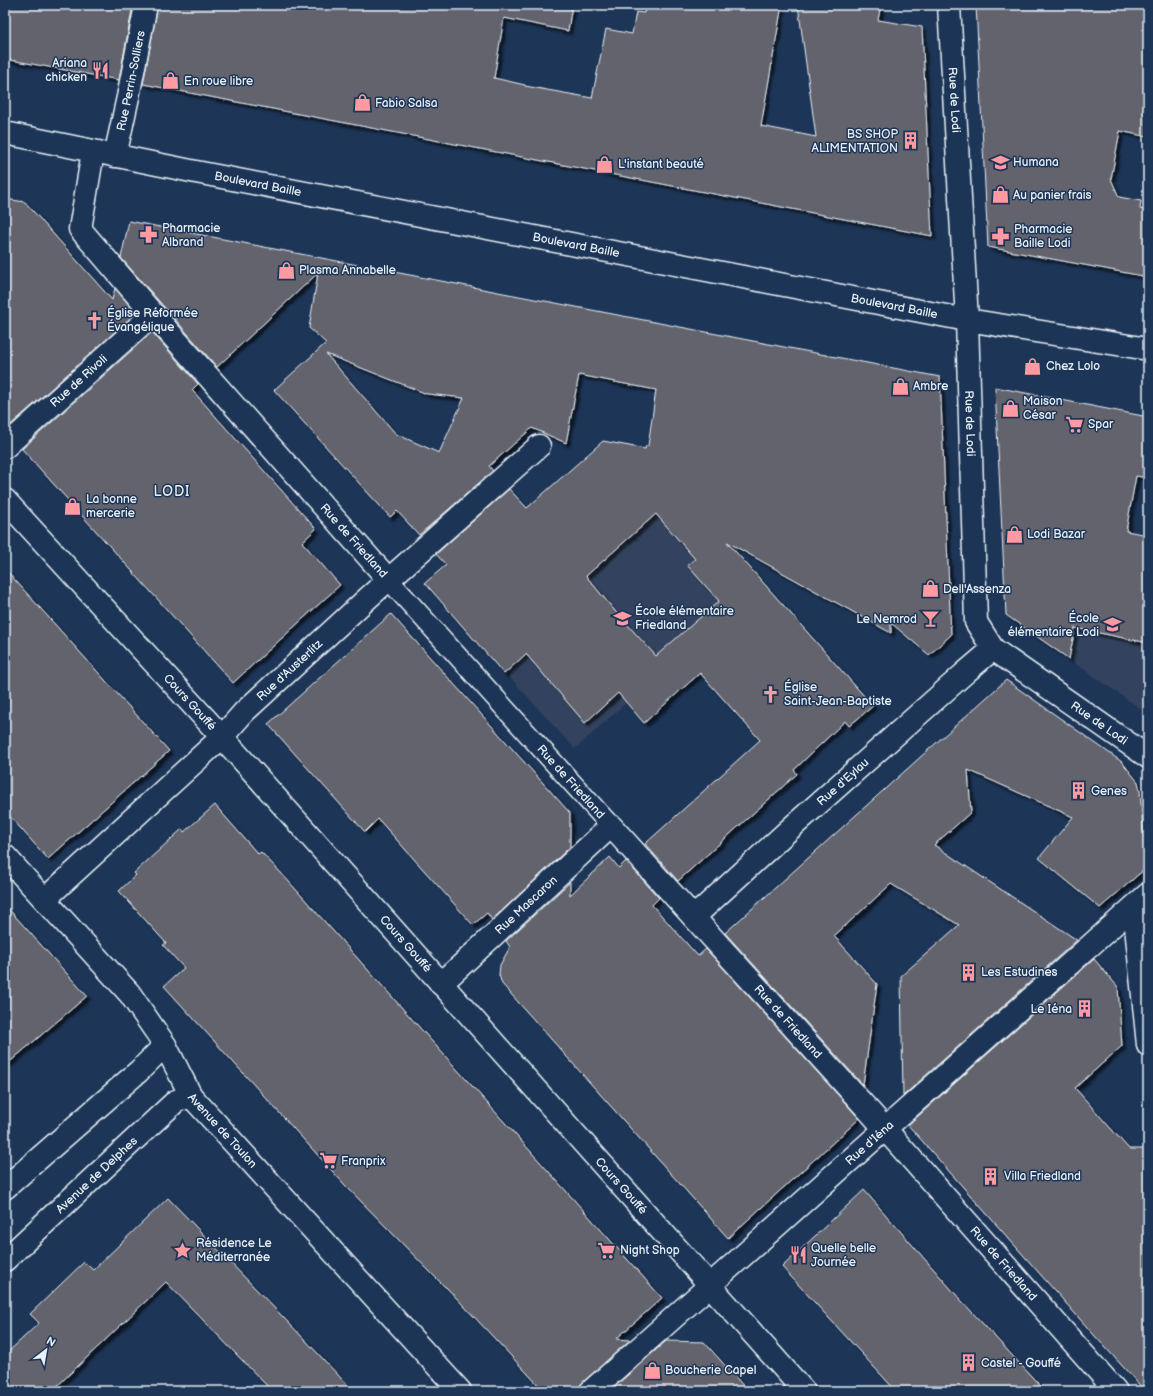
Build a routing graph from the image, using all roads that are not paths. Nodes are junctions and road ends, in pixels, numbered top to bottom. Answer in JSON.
{"nodes":[{"id":1,"x":146,"y":5,"type":"edge"},
{"id":2,"x":949,"y":5,"type":"edge"},
{"id":3,"x":5,"y":133,"type":"edge"},
{"id":4,"x":93,"y":152,"type":"junction"},
{"id":5,"x":115,"y":156,"type":"junction"},
{"id":6,"x":153,"y":314,"type":"junction"},
{"id":7,"x":967,"y":320,"type":"junction"},
{"id":8,"x":1148,"y":349,"type":"edge"},
{"id":9,"x":539,"y":446,"type":"dead end"},
{"id":10,"x":5,"y":447,"type":"edge"},
{"id":11,"x":5,"y":500,"type":"edge"},
{"id":12,"x":388,"y":579,"type":"junction"},
{"id":13,"x":993,"y":649,"type":"junction"},
{"id":14,"x":222,"y":737,"type":"junction"},
{"id":15,"x":1148,"y":758,"type":"edge"},
{"id":16,"x":611,"y":826,"type":"junction"},
{"id":17,"x":5,"y":856,"type":"edge"},
{"id":18,"x":45,"y":899,"type":"junction"},
{"id":19,"x":1141,"y":900,"type":"edge"},
{"id":20,"x":694,"y":917,"type":"junction"},
{"id":21,"x":441,"y":984,"type":"junction"},
{"id":22,"x":165,"y":1045,"type":"junction"},
{"id":23,"x":1148,"y":1045,"type":"edge"},
{"id":24,"x":191,"y":1096,"type":"junction"},
{"id":25,"x":885,"y":1130,"type":"junction"},
{"id":26,"x":5,"y":1188,"type":"edge"},
{"id":27,"x":5,"y":1260,"type":"edge"},
{"id":28,"x":709,"y":1286,"type":"junction"},
{"id":29,"x":453,"y":1388,"type":"edge"},
{"id":30,"x":591,"y":1391,"type":"edge"},
{"id":31,"x":804,"y":1391,"type":"edge"},
{"id":32,"x":1116,"y":1391,"type":"edge"}],
"edges":[{"from":1,"to":5,"type":"street","name":"Rue Perrin-Solliers"},
{"from":2,"to":7,"type":"street","name":"Rue de Lodi"},
{"from":3,"to":4,"type":"street","name":"Boulevard Baille"},
{"from":4,"to":5,"type":"street","name":"Boulevard Baille"},
{"from":4,"to":6,"type":"street","name":"Rue de Friedland"},
{"from":5,"to":7,"type":"street","name":"Boulevard Baille"},
{"from":6,"to":10,"type":"street","name":"Rue de Rivoli"},
{"from":6,"to":12,"type":"street","name":"Rue de Friedland"},
{"from":7,"to":8,"type":"street","name":"Boulevard Baille"},
{"from":7,"to":13,"type":"street","name":"Rue de Lodi"},
{"from":9,"to":12,"type":"street","name":"Rue d'Austerlitz"},
{"from":11,"to":14,"type":"street","name":"Cours Gouffé"},
{"from":12,"to":14,"type":"street","name":"Rue d'Austerlitz"},
{"from":12,"to":16,"type":"street","name":"Rue de Friedland"},
{"from":13,"to":15,"type":"street","name":"Rue de Lodi"},
{"from":13,"to":20,"type":"street","name":"Rue d'Eylau"},
{"from":14,"to":18,"type":"street","name":"Rue d'Austerlitz"},
{"from":14,"to":21,"type":"street","name":"Cours Gouffé"},
{"from":16,"to":20,"type":"street","name":"Rue de Friedland"},
{"from":16,"to":21,"type":"street","name":"Rue Mascaron"},
{"from":17,"to":18,"type":"street","name":"Avenue de Toulon"},
{"from":18,"to":22,"type":"street","name":"Avenue de Toulon"},
{"from":19,"to":23,"type":"street"},
{"from":19,"to":25,"type":"street","name":"Rue d'Iéna"},
{"from":20,"to":25,"type":"street","name":"Rue de Friedland"},
{"from":21,"to":28,"type":"street","name":"Cours Gouffé"},
{"from":22,"to":24,"type":"street","name":"Avenue de Toulon"},
{"from":22,"to":26,"type":"street"},
{"from":24,"to":27,"type":"street","name":"Avenue de Delphes"},
{"from":24,"to":29,"type":"street","name":"Avenue de Toulon"},
{"from":25,"to":28,"type":"street","name":"Rue d'Iéna"},
{"from":25,"to":32,"type":"street","name":"Rue de Friedland"},
{"from":28,"to":30,"type":"street","name":"Rue d'Iéna"},
{"from":28,"to":31,"type":"street","name":"Cours Gouffé"}]}
